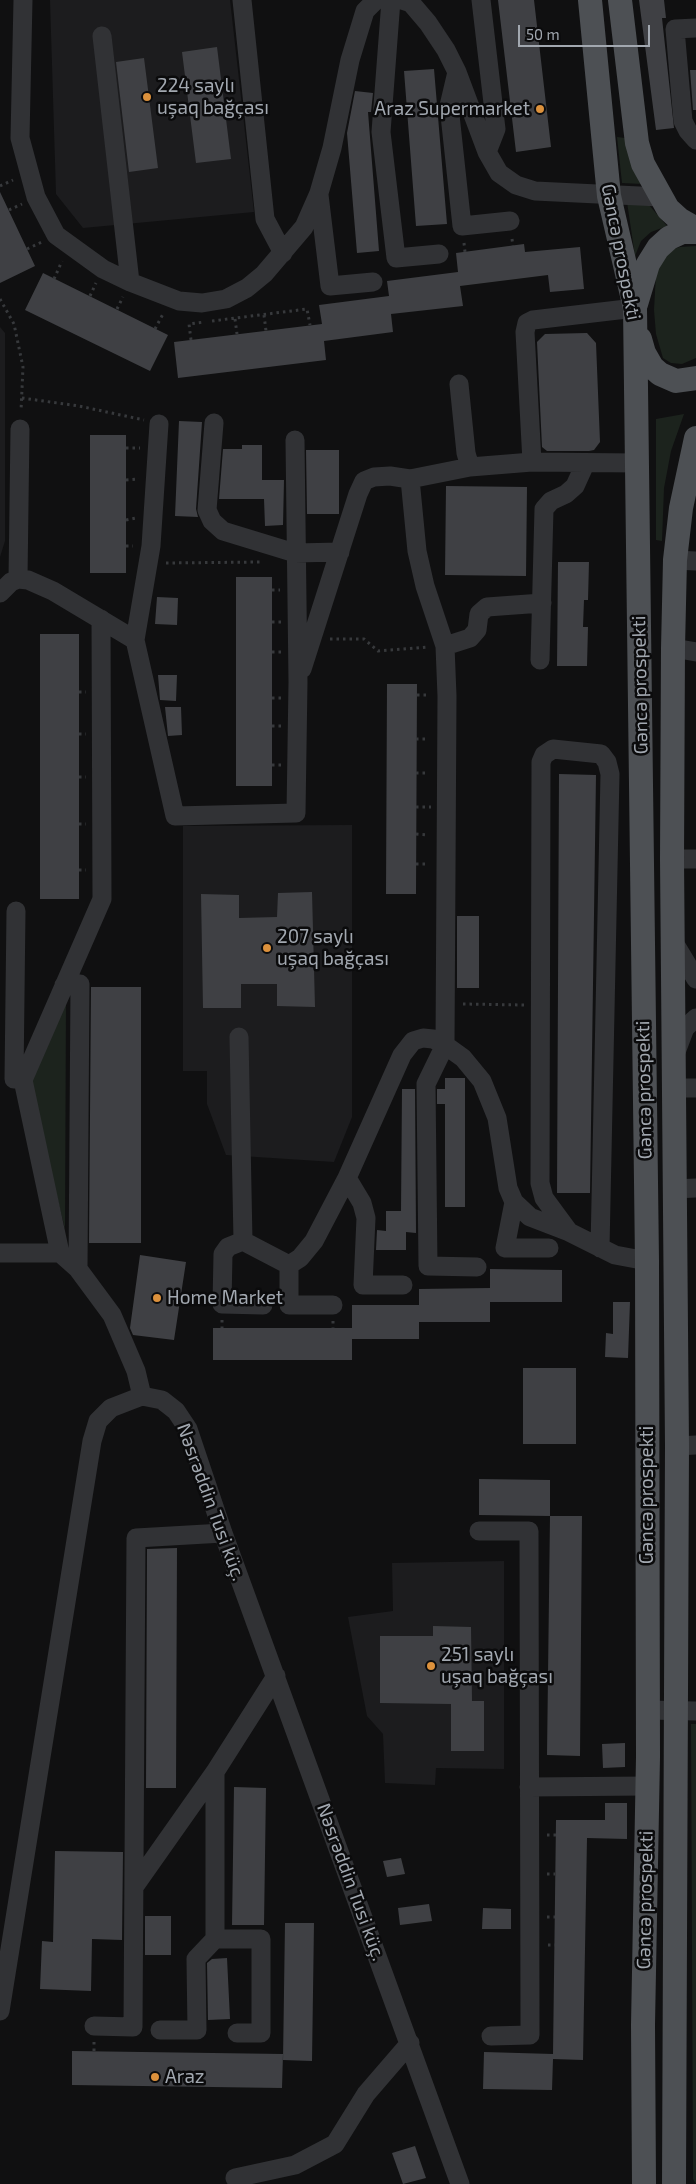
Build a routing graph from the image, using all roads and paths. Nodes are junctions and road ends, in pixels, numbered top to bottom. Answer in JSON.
{"nodes":[{"id":1,"x":23,"y":0,"type":"edge"},
{"id":2,"x":242,"y":0,"type":"edge"},
{"id":3,"x":376,"y":0,"type":"edge"},
{"id":4,"x":391,"y":0,"type":"edge"},
{"id":5,"x":402,"y":0,"type":"edge"},
{"id":6,"x":481,"y":0,"type":"edge"},
{"id":7,"x":590,"y":0,"type":"edge"},
{"id":8,"x":620,"y":0,"type":"edge"},
{"id":9,"x":696,"y":28,"type":"edge"},
{"id":10,"x":102,"y":36,"type":"dead end"},
{"id":11,"x":457,"y":72,"type":"junction"},
{"id":12,"x":696,"y":140,"type":"edge"},
{"id":13,"x":487,"y":152,"type":"junction"},
{"id":14,"x":319,"y":193,"type":"junction"},
{"id":15,"x":609,"y":196,"type":"junction"},
{"id":16,"x":660,"y":197,"type":"junction"},
{"id":17,"x":510,"y":220,"type":"dead end"},
{"id":18,"x":696,"y":230,"type":"edge"},
{"id":19,"x":283,"y":253,"type":"junction"},
{"id":20,"x":439,"y":254,"type":"dead end"},
{"id":21,"x":130,"y":282,"type":"junction"},
{"id":22,"x":373,"y":282,"type":"dead end"},
{"id":23,"x":0,"y":299,"type":"edge"},
{"id":24,"x":636,"y":308,"type":"junction"},
{"id":25,"x":264,"y":315,"type":"junction"},
{"id":26,"x":235,"y":319,"type":"junction"},
{"id":27,"x":310,"y":325,"type":"dead end"},
{"id":28,"x":266,"y":330,"type":"dead end"},
{"id":29,"x":236,"y":334,"type":"dead end"},
{"id":30,"x":190,"y":340,"type":"dead end"},
{"id":31,"x":696,"y":378,"type":"edge"},
{"id":32,"x":459,"y":384,"type":"dead end"},
{"id":33,"x":22,"y":398,"type":"junction"},
{"id":34,"x":214,"y":423,"type":"dead end"},
{"id":35,"x":159,"y":424,"type":"joint"},
{"id":36,"x":20,"y":429,"type":"joint"},
{"id":37,"x":696,"y":438,"type":"edge"},
{"id":38,"x":294,"y":440,"type":"dead end"},
{"id":39,"x":532,"y":462,"type":"junction"},
{"id":40,"x":637,"y":463,"type":"junction"},
{"id":41,"x":585,"y":464,"type":"junction"},
{"id":42,"x":470,"y":467,"type":"junction"},
{"id":43,"x":410,"y":479,"type":"junction"},
{"id":44,"x":340,"y":552,"type":"junction"},
{"id":45,"x":295,"y":558,"type":"junction"},
{"id":46,"x":686,"y":560,"type":"edge"},
{"id":47,"x":148,"y":562,"type":"junction"},
{"id":48,"x":5,"y":586,"type":"edge"},
{"id":49,"x":542,"y":603,"type":"junction"},
{"id":50,"x":101,"y":619,"type":"junction"},
{"id":51,"x":312,"y":639,"type":"junction"},
{"id":52,"x":135,"y":640,"type":"junction"},
{"id":53,"x":445,"y":646,"type":"junction"},
{"id":54,"x":672,"y":648,"type":"junction"},
{"id":55,"x":696,"y":652,"type":"edge"},
{"id":56,"x":540,"y":660,"type":"dead end"},
{"id":57,"x":298,"y":682,"type":"junction"},
{"id":58,"x":672,"y":859,"type":"junction"},
{"id":59,"x":696,"y":859,"type":"edge"},
{"id":60,"x":16,"y":911,"type":"dead end"},
{"id":61,"x":674,"y":941,"type":"junction"},
{"id":62,"x":696,"y":979,"type":"edge"},
{"id":63,"x":64,"y":985,"type":"junction"},
{"id":64,"x":445,"y":1003,"type":"junction"},
{"id":65,"x":540,"y":1005,"type":"junction"},
{"id":66,"x":696,"y":1018,"type":"edge"},
{"id":67,"x":239,"y":1037,"type":"dead end"},
{"id":68,"x":445,"y":1045,"type":"junction"},
{"id":69,"x":675,"y":1055,"type":"junction"},
{"id":70,"x":12,"y":1080,"type":"edge"},
{"id":71,"x":685,"y":1088,"type":"edge"},
{"id":72,"x":347,"y":1178,"type":"junction"},
{"id":73,"x":686,"y":1188,"type":"edge"},
{"id":74,"x":514,"y":1202,"type":"junction"},
{"id":75,"x":569,"y":1232,"type":"junction"},
{"id":76,"x":243,"y":1241,"type":"junction"},
{"id":77,"x":550,"y":1248,"type":"dead end"},
{"id":78,"x":600,"y":1248,"type":"junction"},
{"id":79,"x":0,"y":1253,"type":"edge"},
{"id":80,"x":60,"y":1253,"type":"junction"},
{"id":81,"x":647,"y":1261,"type":"junction"},
{"id":82,"x":289,"y":1265,"type":"junction"},
{"id":83,"x":477,"y":1267,"type":"dead end"},
{"id":84,"x":78,"y":1269,"type":"junction"},
{"id":85,"x":403,"y":1285,"type":"dead end"},
{"id":86,"x":263,"y":1305,"type":"dead end"},
{"id":87,"x":333,"y":1305,"type":"dead end"},
{"id":88,"x":142,"y":1396,"type":"junction"},
{"id":89,"x":686,"y":1446,"type":"edge"},
{"id":90,"x":480,"y":1531,"type":"dead end"},
{"id":91,"x":223,"y":1532,"type":"junction"},
{"id":92,"x":276,"y":1676,"type":"junction"},
{"id":93,"x":647,"y":1710,"type":"junction"},
{"id":94,"x":686,"y":1710,"type":"edge"},
{"id":95,"x":215,"y":1772,"type":"junction"},
{"id":96,"x":647,"y":1786,"type":"junction"},
{"id":97,"x":529,"y":1787,"type":"junction"},
{"id":98,"x":134,"y":1887,"type":"junction"},
{"id":99,"x":215,"y":1939,"type":"junction"},
{"id":100,"x":0,"y":2011,"type":"edge"},
{"id":101,"x":94,"y":2026,"type":"dead end"},
{"id":102,"x":160,"y":2030,"type":"dead end"},
{"id":103,"x":237,"y":2033,"type":"dead end"},
{"id":104,"x":491,"y":2036,"type":"dead end"},
{"id":105,"x":410,"y":2043,"type":"junction"},
{"id":106,"x":235,"y":2178,"type":"dead end"},
{"id":107,"x":460,"y":2184,"type":"edge"},
{"id":108,"x":644,"y":2184,"type":"edge"},
{"id":109,"x":674,"y":2184,"type":"edge"}],
"edges":[{"from":1,"to":21,"type":"street"},
{"from":2,"to":19,"type":"street"},
{"from":3,"to":14,"type":"street"},
{"from":4,"to":20,"type":"street"},
{"from":5,"to":11,"type":"street"},
{"from":6,"to":13,"type":"street"},
{"from":7,"to":15,"type":"main road","name":"Gəncə prospekti"},
{"from":8,"to":16,"type":"main road"},
{"from":9,"to":12,"type":"street"},
{"from":10,"to":21,"type":"street"},
{"from":11,"to":13,"type":"street"},
{"from":11,"to":17,"type":"street"},
{"from":13,"to":15,"type":"street"},
{"from":14,"to":19,"type":"street"},
{"from":14,"to":22,"type":"street"},
{"from":15,"to":16,"type":"street"},
{"from":15,"to":24,"type":"main road","name":"Gəncə prospekti"},
{"from":16,"to":18,"type":"main road"},
{"from":18,"to":24,"type":"main road"},
{"from":19,"to":21,"type":"street"},
{"from":23,"to":33,"type":"path"},
{"from":24,"to":31,"type":"main road"},
{"from":24,"to":39,"type":"street"},
{"from":24,"to":40,"type":"main road","name":"Gəncə prospekti"},
{"from":25,"to":26,"type":"path"},
{"from":25,"to":27,"type":"path"},
{"from":25,"to":28,"type":"path"},
{"from":26,"to":29,"type":"path"},
{"from":26,"to":30,"type":"path"},
{"from":32,"to":42,"type":"street"},
{"from":33,"to":35,"type":"path"},
{"from":33,"to":36,"type":"path"},
{"from":34,"to":45,"type":"street"},
{"from":35,"to":47,"type":"street"},
{"from":36,"to":48,"type":"street"},
{"from":37,"to":46,"type":"main road","name":"Gəncə prospekti"},
{"from":38,"to":45,"type":"street"},
{"from":39,"to":41,"type":"street"},
{"from":39,"to":42,"type":"street"},
{"from":40,"to":41,"type":"street"},
{"from":40,"to":81,"type":"main road","name":"Gəncə prospekti"},
{"from":41,"to":49,"type":"street"},
{"from":42,"to":43,"type":"street"},
{"from":43,"to":44,"type":"street"},
{"from":43,"to":53,"type":"street"},
{"from":44,"to":45,"type":"street"},
{"from":44,"to":51,"type":"street"},
{"from":45,"to":47,"type":"path"},
{"from":45,"to":57,"type":"street"},
{"from":46,"to":54,"type":"main road","name":"Gəncə prospekti"},
{"from":47,"to":52,"type":"street"},
{"from":48,"to":50,"type":"street"},
{"from":49,"to":53,"type":"street"},
{"from":49,"to":56,"type":"street"},
{"from":50,"to":52,"type":"street"},
{"from":50,"to":63,"type":"street"},
{"from":51,"to":53,"type":"path"},
{"from":51,"to":57,"type":"street"},
{"from":52,"to":57,"type":"street"},
{"from":53,"to":64,"type":"street"},
{"from":54,"to":55,"type":"street"},
{"from":54,"to":58,"type":"main road","name":"Gəncə prospekti"},
{"from":58,"to":59,"type":"street"},
{"from":58,"to":61,"type":"main road","name":"Gəncə prospekti"},
{"from":60,"to":70,"type":"street"},
{"from":61,"to":62,"type":"street"},
{"from":61,"to":69,"type":"main road","name":"Gəncə prospekti"},
{"from":63,"to":70,"type":"street"},
{"from":63,"to":84,"type":"street"},
{"from":64,"to":65,"type":"path"},
{"from":64,"to":68,"type":"street"},
{"from":65,"to":75,"type":"street"},
{"from":65,"to":78,"type":"street"},
{"from":66,"to":69,"type":"street"},
{"from":67,"to":76,"type":"street"},
{"from":68,"to":72,"type":"street"},
{"from":68,"to":74,"type":"street"},
{"from":68,"to":83,"type":"street"},
{"from":69,"to":71,"type":"main road","name":"Gəncə prospekti"},
{"from":70,"to":80,"type":"street"},
{"from":71,"to":73,"type":"main road","name":"Gəncə prospekti"},
{"from":72,"to":82,"type":"street"},
{"from":72,"to":85,"type":"street"},
{"from":73,"to":89,"type":"main road","name":"Gəncə prospekti"},
{"from":74,"to":75,"type":"street"},
{"from":74,"to":77,"type":"street"},
{"from":75,"to":78,"type":"street"},
{"from":76,"to":82,"type":"street"},
{"from":76,"to":86,"type":"street"},
{"from":78,"to":81,"type":"street"},
{"from":79,"to":80,"type":"street"},
{"from":80,"to":84,"type":"street"},
{"from":81,"to":93,"type":"main road","name":"Gəncə prospekti"},
{"from":82,"to":87,"type":"street"},
{"from":84,"to":88,"type":"street"},
{"from":88,"to":91,"type":"street","name":"Nəsrəddin Tusi küç."},
{"from":88,"to":100,"type":"street"},
{"from":89,"to":94,"type":"main road","name":"Gəncə prospekti"},
{"from":90,"to":97,"type":"street"},
{"from":91,"to":92,"type":"street","name":"Nəsrəddin Tusi küç."},
{"from":91,"to":98,"type":"street"},
{"from":92,"to":95,"type":"street"},
{"from":92,"to":105,"type":"street","name":"Nəsrəddin Tusi küç."},
{"from":93,"to":94,"type":"street"},
{"from":93,"to":96,"type":"main road","name":"Gəncə prospekti"},
{"from":94,"to":109,"type":"main road","name":"Gəncə prospekti"},
{"from":95,"to":98,"type":"street"},
{"from":95,"to":99,"type":"street"},
{"from":96,"to":97,"type":"street"},
{"from":96,"to":108,"type":"main road","name":"Gəncə prospekti"},
{"from":97,"to":104,"type":"street"},
{"from":98,"to":101,"type":"street"},
{"from":99,"to":102,"type":"street"},
{"from":99,"to":103,"type":"street"},
{"from":105,"to":106,"type":"street"},
{"from":105,"to":107,"type":"street","name":"Nəsrəddin Tusi küç."}]}
